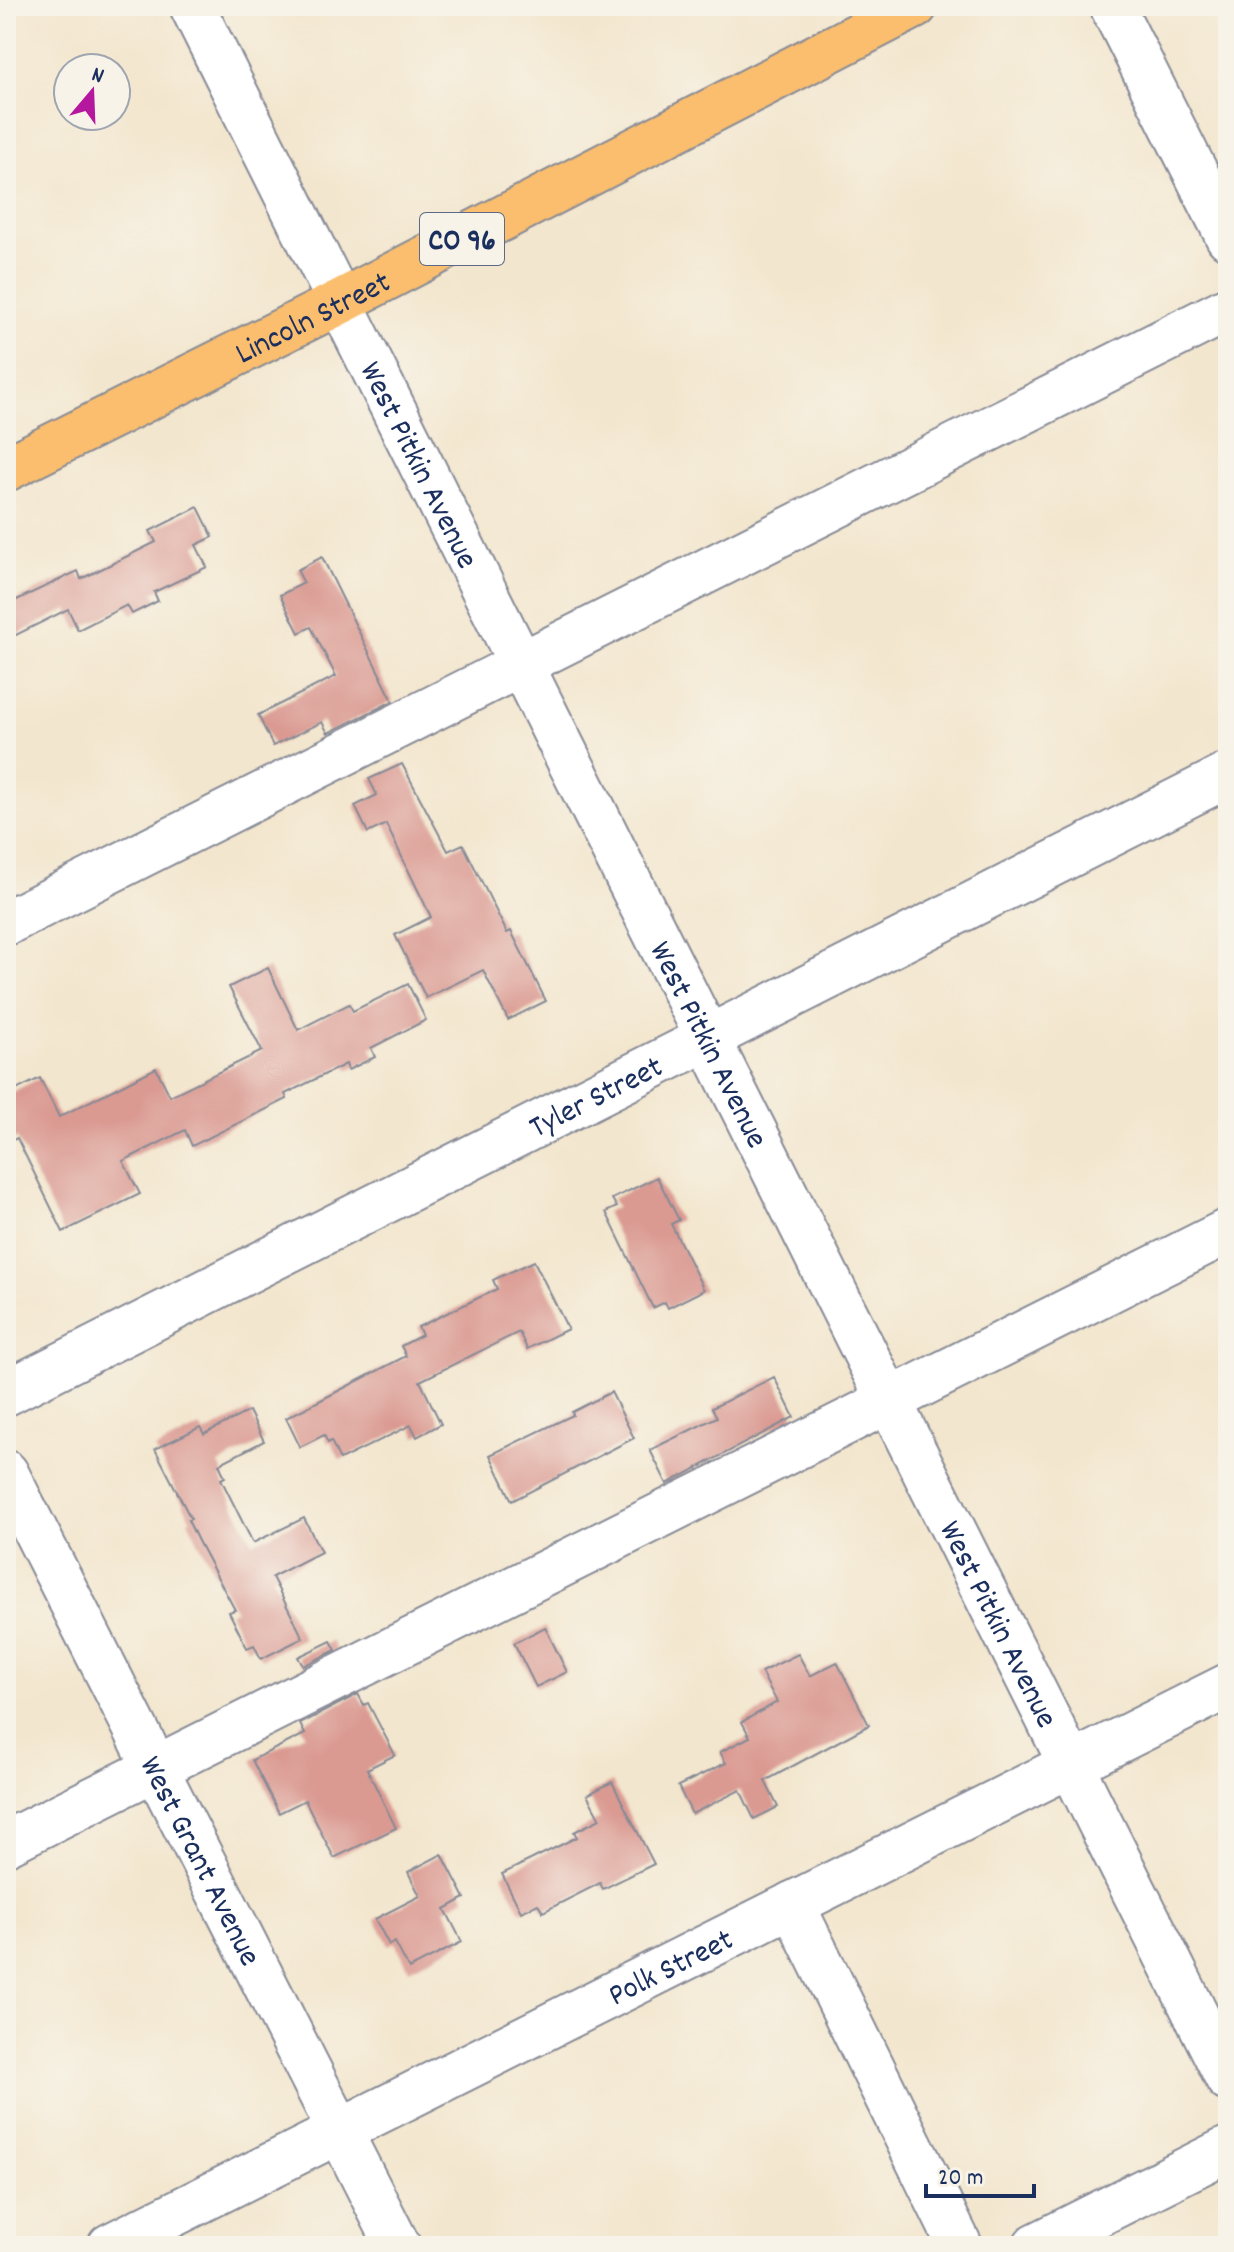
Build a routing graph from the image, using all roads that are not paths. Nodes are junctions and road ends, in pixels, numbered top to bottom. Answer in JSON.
{"nodes":[{"id":1,"x":192,"y":6,"type":"edge"},
{"id":2,"x":915,"y":6,"type":"edge"},
{"id":3,"x":1112,"y":6,"type":"edge"},
{"id":4,"x":1228,"y":237,"type":"edge"},
{"id":5,"x":340,"y":302,"type":"junction"},
{"id":6,"x":1228,"y":309,"type":"edge"},
{"id":7,"x":6,"y":469,"type":"edge"},
{"id":8,"x":521,"y":665,"type":"junction"},
{"id":9,"x":1228,"y":775,"type":"edge"},
{"id":10,"x":6,"y":923,"type":"edge"},
{"id":11,"x":708,"y":1038,"type":"junction"},
{"id":12,"x":1228,"y":1231,"type":"edge"},
{"id":13,"x":6,"y":1393,"type":"edge"},
{"id":14,"x":889,"y":1401,"type":"junction"},
{"id":15,"x":6,"y":1473,"type":"edge"},
{"id":16,"x":1228,"y":1686,"type":"edge"},
{"id":17,"x":1071,"y":1765,"type":"junction"},
{"id":18,"x":156,"y":1768,"type":"junction"},
{"id":19,"x":6,"y":1843,"type":"edge"},
{"id":20,"x":792,"y":1904,"type":"junction"},
{"id":21,"x":1228,"y":2079,"type":"edge"},
{"id":22,"x":341,"y":2131,"type":"junction"},
{"id":23,"x":1228,"y":2149,"type":"edge"},
{"id":24,"x":110,"y":2246,"type":"edge"},
{"id":25,"x":398,"y":2246,"type":"edge"},
{"id":26,"x":960,"y":2246,"type":"edge"},
{"id":27,"x":1035,"y":2246,"type":"edge"}],
"edges":[{"from":1,"to":5,"type":"street","name":"West Pitkin Avenue"},
{"from":2,"to":5,"type":"main road","name":"Lincoln Street","number":"CO 96"},
{"from":3,"to":4,"type":"street"},
{"from":5,"to":7,"type":"main road","name":"Lincoln Street","number":"CO 96"},
{"from":5,"to":8,"type":"street","name":"West Pitkin Avenue"},
{"from":6,"to":8,"type":"street"},
{"from":8,"to":10,"type":"street"},
{"from":8,"to":11,"type":"street","name":"West Pitkin Avenue"},
{"from":9,"to":11,"type":"street","name":"Tyler Street"},
{"from":11,"to":13,"type":"street","name":"Tyler Street"},
{"from":11,"to":14,"type":"street","name":"West Pitkin Avenue"},
{"from":12,"to":14,"type":"street"},
{"from":14,"to":17,"type":"street","name":"West Pitkin Avenue"},
{"from":14,"to":18,"type":"street"},
{"from":15,"to":18,"type":"street","name":"West Grant Avenue"},
{"from":16,"to":17,"type":"street","name":"Polk Street"},
{"from":17,"to":20,"type":"street","name":"Polk Street"},
{"from":17,"to":21,"type":"street","name":"West Pitkin Avenue"},
{"from":18,"to":19,"type":"street"},
{"from":18,"to":22,"type":"street","name":"West Grant Avenue"},
{"from":20,"to":22,"type":"street","name":"Polk Street"},
{"from":20,"to":26,"type":"street"},
{"from":22,"to":24,"type":"street","name":"Polk Street"},
{"from":22,"to":25,"type":"street","name":"West Grant Avenue"},
{"from":23,"to":27,"type":"street"}]}
